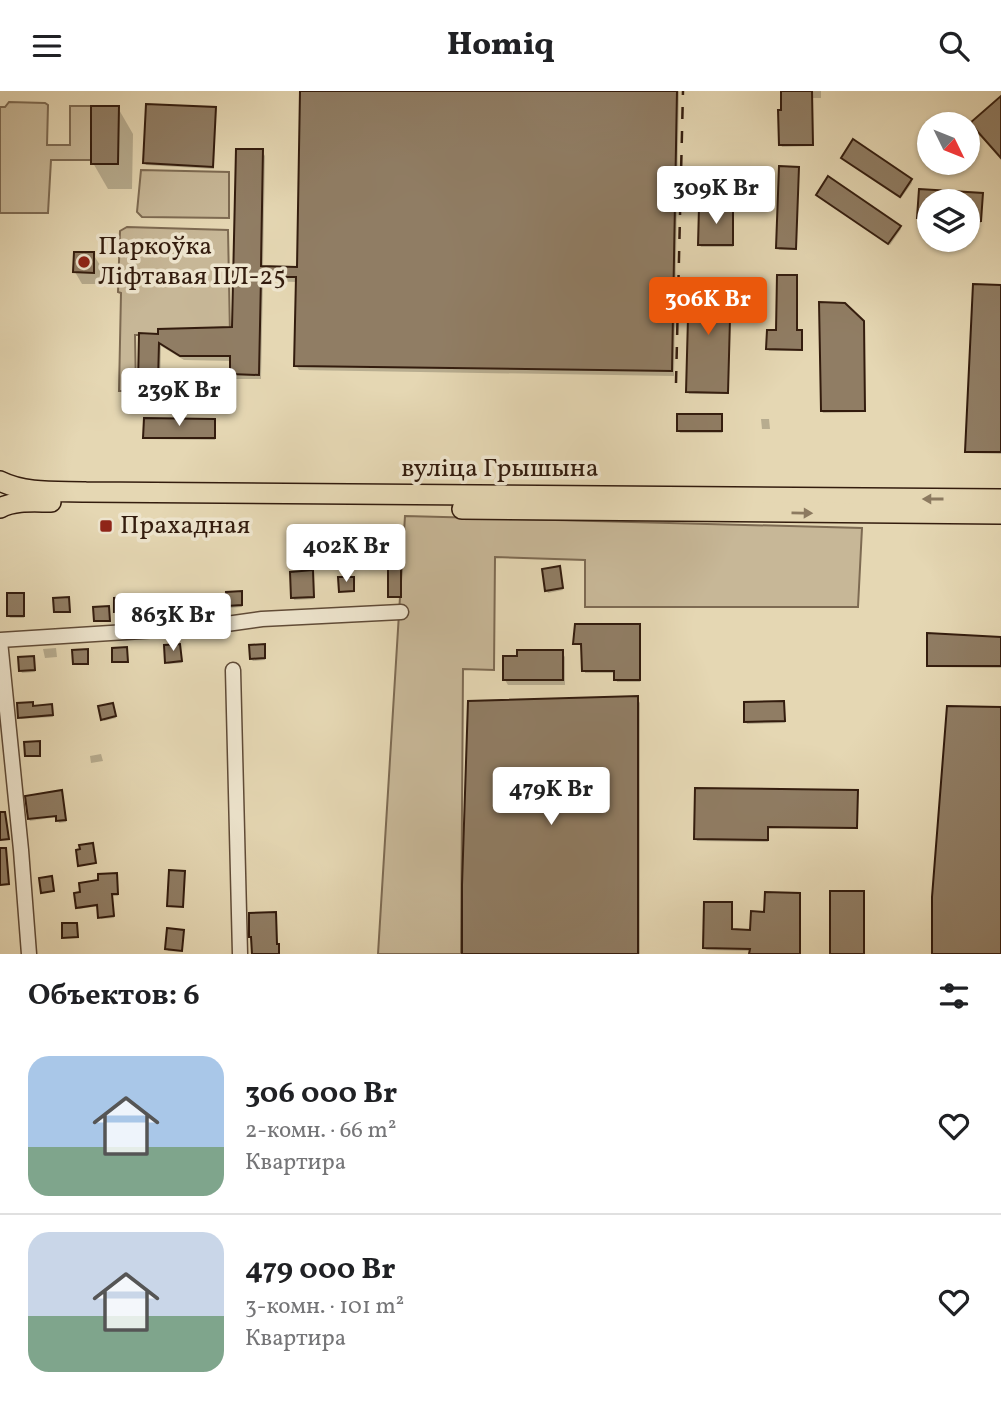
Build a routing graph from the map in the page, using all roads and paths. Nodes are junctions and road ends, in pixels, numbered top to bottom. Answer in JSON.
{"nodes":[{"id":1,"x":0,"y":481,"type":"edge"},
{"id":2,"x":1001,"y":499,"type":"edge"},
{"id":3,"x":0,"y":508,"type":"edge"},
{"id":4,"x":1001,"y":514,"type":"edge"},
{"id":5,"x":401,"y":612,"type":"dead end"},
{"id":6,"x":0,"y":640,"type":"edge"},
{"id":7,"x":233,"y":670,"type":"dead end"},
{"id":8,"x":29,"y":954,"type":"edge"},
{"id":9,"x":240,"y":954,"type":"edge"}],
"edges":[{"from":2,"to":1,"type":"main road","name":"вуліца Грышына","one_way":true},
{"from":3,"to":4,"type":"main road","name":"вуліца Грышына","one_way":true},
{"from":5,"to":6,"type":"street"},
{"from":6,"to":8,"type":"street"},
{"from":7,"to":9,"type":"street"}]}
